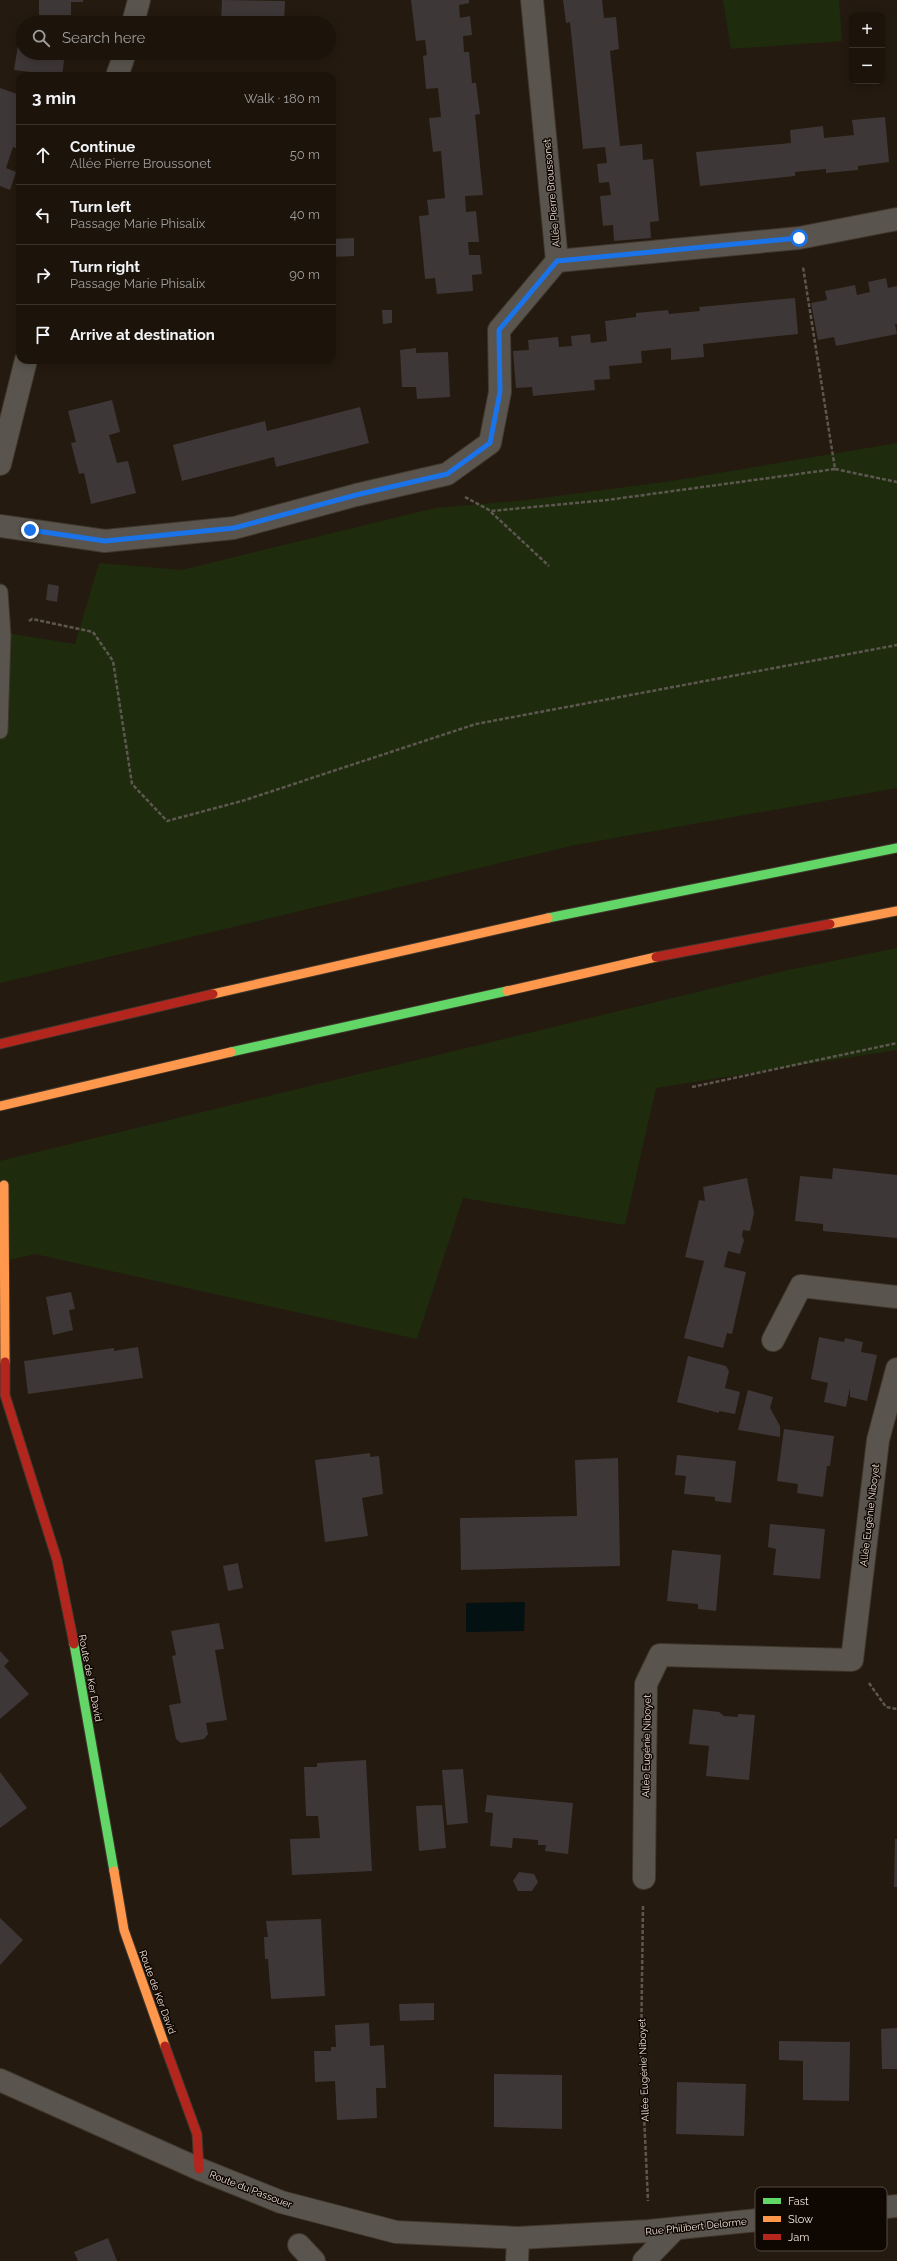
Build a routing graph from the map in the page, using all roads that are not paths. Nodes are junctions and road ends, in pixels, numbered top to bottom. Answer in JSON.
{"nodes":[{"id":1,"x":139,"y":0,"type":"edge"},
{"id":2,"x":532,"y":0,"type":"edge"},
{"id":3,"x":135,"y":16,"type":"edge"},
{"id":4,"x":123,"y":60,"type":"edge"},
{"id":5,"x":118,"y":72,"type":"edge"},
{"id":6,"x":897,"y":219,"type":"edge"},
{"id":7,"x":557,"y":261,"type":"junction"},
{"id":8,"x":25,"y":364,"type":"edge"},
{"id":9,"x":0,"y":464,"type":"edge"},
{"id":10,"x":0,"y":526,"type":"edge"},
{"id":11,"x":0,"y":592,"type":"edge"},
{"id":12,"x":0,"y":731,"type":"edge"},
{"id":13,"x":897,"y":848,"type":"edge"},
{"id":14,"x":897,"y":911,"type":"edge"},
{"id":15,"x":0,"y":1044,"type":"edge"},
{"id":16,"x":0,"y":1106,"type":"edge"},
{"id":17,"x":4,"y":1185,"type":"dead end"},
{"id":18,"x":897,"y":1297,"type":"edge"},
{"id":19,"x":773,"y":1340,"type":"dead end"},
{"id":20,"x":897,"y":1369,"type":"edge"},
{"id":21,"x":3,"y":1398,"type":"edge"},
{"id":22,"x":644,"y":1878,"type":"road end"},
{"id":23,"x":0,"y":2080,"type":"edge"},
{"id":24,"x":199,"y":2168,"type":"junction"},
{"id":25,"x":897,"y":2206,"type":"edge"},
{"id":26,"x":887,"y":2207,"type":"edge"},
{"id":27,"x":755,"y":2221,"type":"edge"},
{"id":28,"x":675,"y":2229,"type":"junction"},
{"id":29,"x":518,"y":2238,"type":"junction"},
{"id":30,"x":299,"y":2245,"type":"dead end"},
{"id":31,"x":314,"y":2261,"type":"edge"},
{"id":32,"x":517,"y":2261,"type":"edge"},
{"id":33,"x":644,"y":2261,"type":"edge"}],
"edges":[{"from":1,"to":3,"type":"street"},
{"from":2,"to":7,"type":"street","name":"Allée Pierre Broussonet"},
{"from":4,"to":5,"type":"street"},
{"from":6,"to":7,"type":"street","name":"Allée Pierre Broussonet"},
{"from":7,"to":10,"type":"street"},
{"from":8,"to":9,"type":"street"},
{"from":11,"to":12,"type":"lane"},
{"from":13,"to":15,"type":"main road"},
{"from":14,"to":16,"type":"main road"},
{"from":17,"to":21,"type":"main road","name":"Route de Ker David"},
{"from":18,"to":19,"type":"street"},
{"from":20,"to":22,"type":"street","name":"Allée Eugénie Niboyet"},
{"from":21,"to":24,"type":"main road","name":"Route de Ker David"},
{"from":23,"to":24,"type":"street","name":"Route du Passouer"},
{"from":24,"to":29,"type":"street","name":"Route du Passouer"},
{"from":25,"to":26,"type":"street","name":"Rue Philibert Delorme"},
{"from":27,"to":28,"type":"street","name":"Rue Philibert Delorme"},
{"from":28,"to":29,"type":"street","name":"Rue Philibert Delorme"},
{"from":28,"to":33,"type":"street"},
{"from":29,"to":32,"type":"street"},
{"from":30,"to":31,"type":"street"}]}
